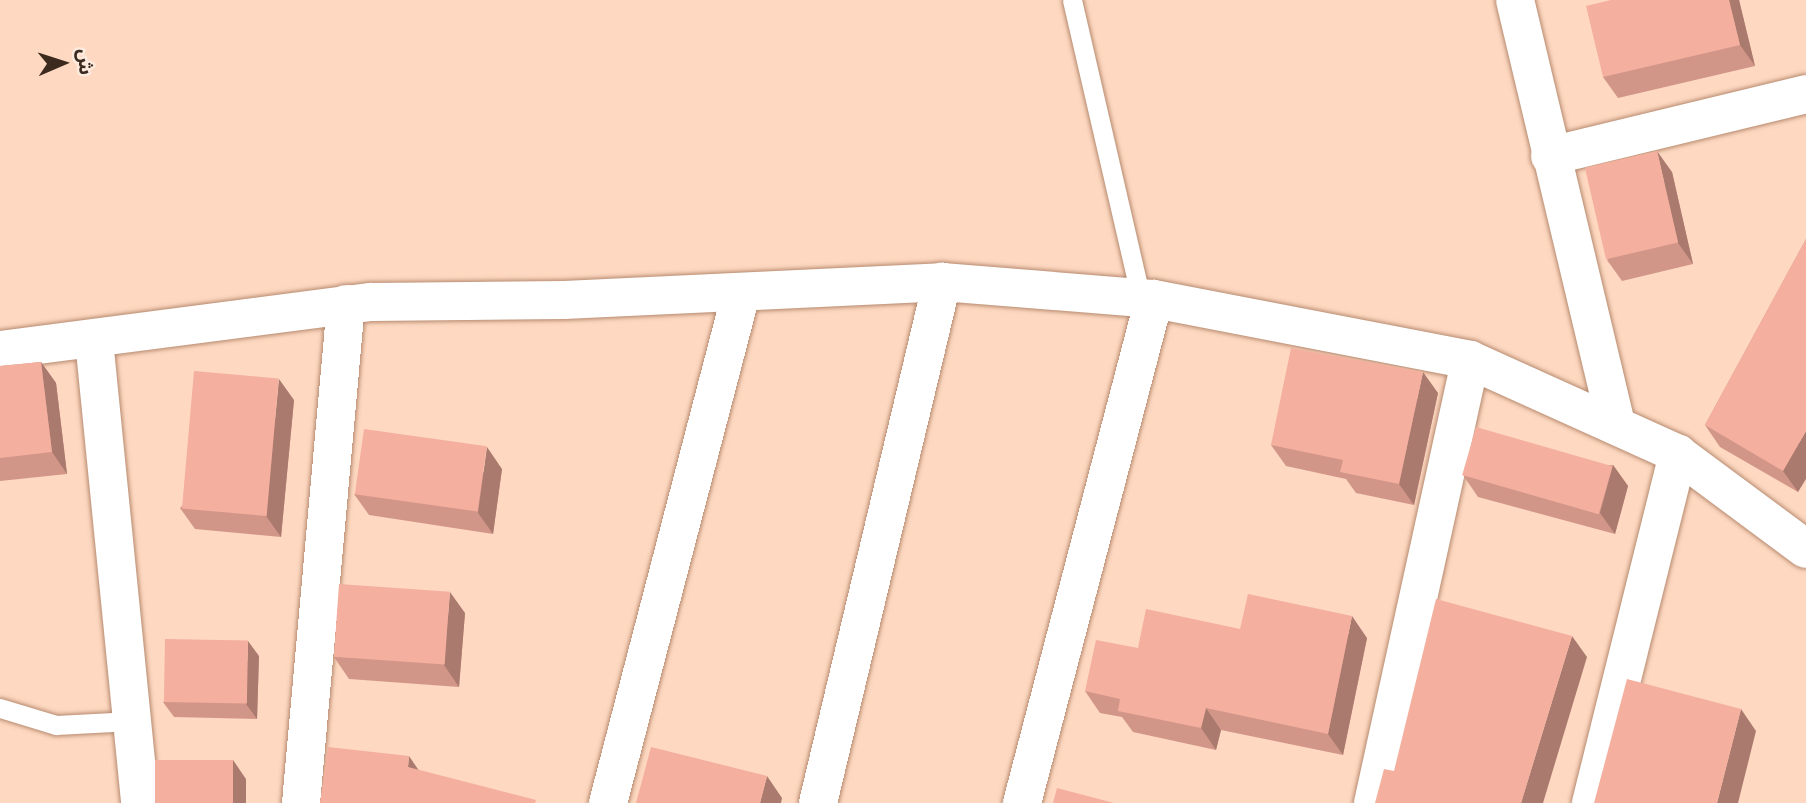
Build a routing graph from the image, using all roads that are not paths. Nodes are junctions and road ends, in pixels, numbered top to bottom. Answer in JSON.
{"nodes":[{"id":1,"x":1072,"y":0,"type":"edge"},
{"id":2,"x":1515,"y":0,"type":"edge"},
{"id":3,"x":1806,"y":94,"type":"edge"},
{"id":4,"x":1550,"y":156,"type":"junction"},
{"id":5,"x":942,"y":282,"type":"junction"},
{"id":6,"x":741,"y":294,"type":"junction"},
{"id":7,"x":1147,"y":298,"type":"junction"},
{"id":8,"x":346,"y":304,"type":"junction"},
{"id":9,"x":94,"y":340,"type":"junction"},
{"id":10,"x":0,"y":350,"type":"edge"},
{"id":11,"x":1470,"y":360,"type":"junction"},
{"id":12,"x":1615,"y":420,"type":"junction"},
{"id":13,"x":1678,"y":454,"type":"junction"},
{"id":14,"x":1806,"y":549,"type":"edge"},
{"id":15,"x":0,"y":708,"type":"edge"},
{"id":16,"x":132,"y":721,"type":"junction"},
{"id":17,"x":140,"y":803,"type":"edge"},
{"id":18,"x":302,"y":803,"type":"edge"},
{"id":19,"x":608,"y":803,"type":"edge"},
{"id":20,"x":818,"y":803,"type":"edge"},
{"id":21,"x":1022,"y":803,"type":"edge"},
{"id":22,"x":1373,"y":803,"type":"edge"},
{"id":23,"x":1591,"y":803,"type":"edge"}],
"edges":[{"from":1,"to":7,"type":"lane"},
{"from":2,"to":4,"type":"street"},
{"from":3,"to":4,"type":"street"},
{"from":4,"to":12,"type":"street"},
{"from":5,"to":6,"type":"street"},
{"from":5,"to":7,"type":"street"},
{"from":5,"to":20,"type":"street"},
{"from":6,"to":8,"type":"street"},
{"from":6,"to":19,"type":"street"},
{"from":7,"to":11,"type":"street"},
{"from":7,"to":21,"type":"street"},
{"from":8,"to":9,"type":"street"},
{"from":8,"to":18,"type":"street"},
{"from":9,"to":10,"type":"street"},
{"from":9,"to":16,"type":"street"},
{"from":11,"to":12,"type":"street"},
{"from":11,"to":22,"type":"street"},
{"from":12,"to":13,"type":"street"},
{"from":13,"to":14,"type":"street"},
{"from":13,"to":23,"type":"street"},
{"from":15,"to":16,"type":"lane"},
{"from":16,"to":17,"type":"street"}]}
